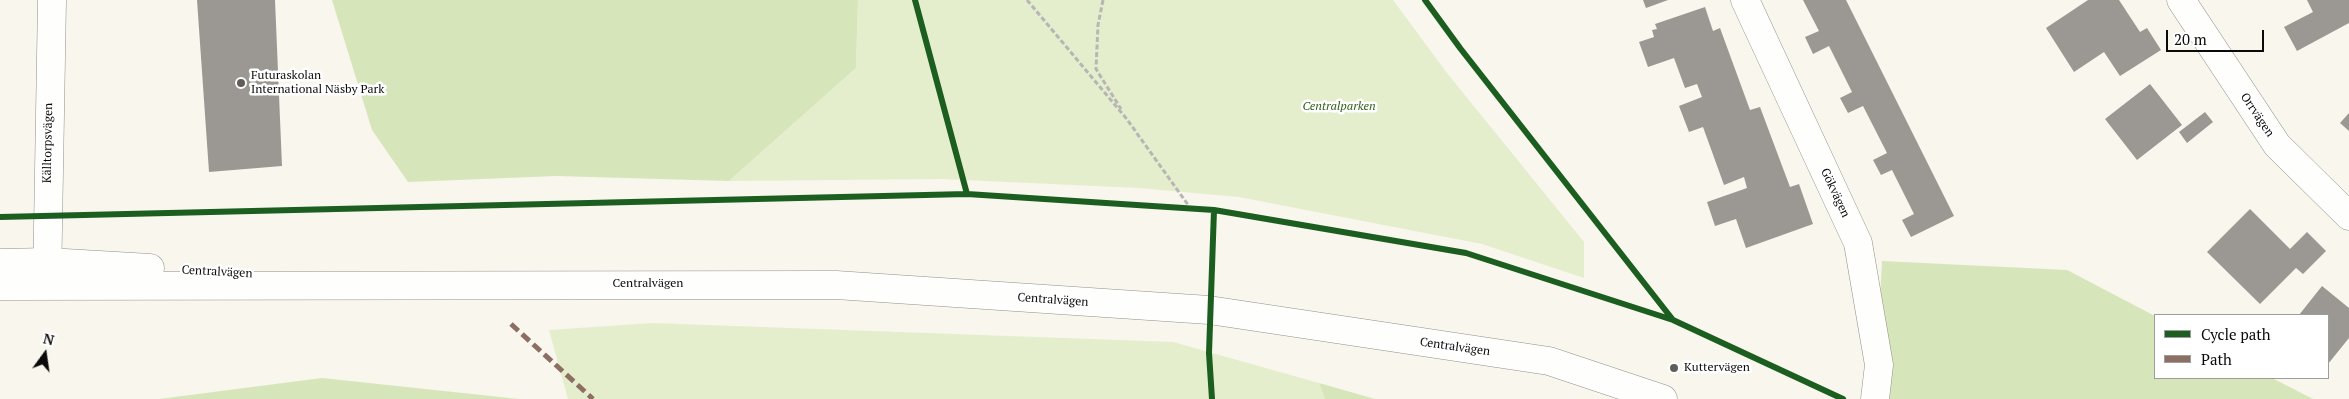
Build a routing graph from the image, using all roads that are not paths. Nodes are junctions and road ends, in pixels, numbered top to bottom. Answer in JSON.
{"nodes":[{"id":1,"x":52,"y":0,"type":"edge"},
{"id":2,"x":1746,"y":0,"type":"edge"},
{"id":3,"x":2181,"y":0,"type":"edge"},
{"id":4,"x":2349,"y":216,"type":"edge"},
{"id":5,"x":0,"y":263,"type":"edge"},
{"id":6,"x":47,"y":274,"type":"junction"},
{"id":7,"x":0,"y":286,"type":"edge"},
{"id":8,"x":1663,"y":399,"type":"edge"},
{"id":9,"x":1876,"y":399,"type":"edge"}],
"edges":[{"from":1,"to":6,"type":"street","name":"Källtorpsvägen"},
{"from":2,"to":9,"type":"street","name":"Gökvägen"},
{"from":3,"to":4,"type":"street","name":"Orrvägen"},
{"from":5,"to":6,"type":"street","name":"Centralvägen"},
{"from":6,"to":7,"type":"street","name":"Centralvägen"},
{"from":6,"to":8,"type":"street","name":"Centralvägen"}]}
